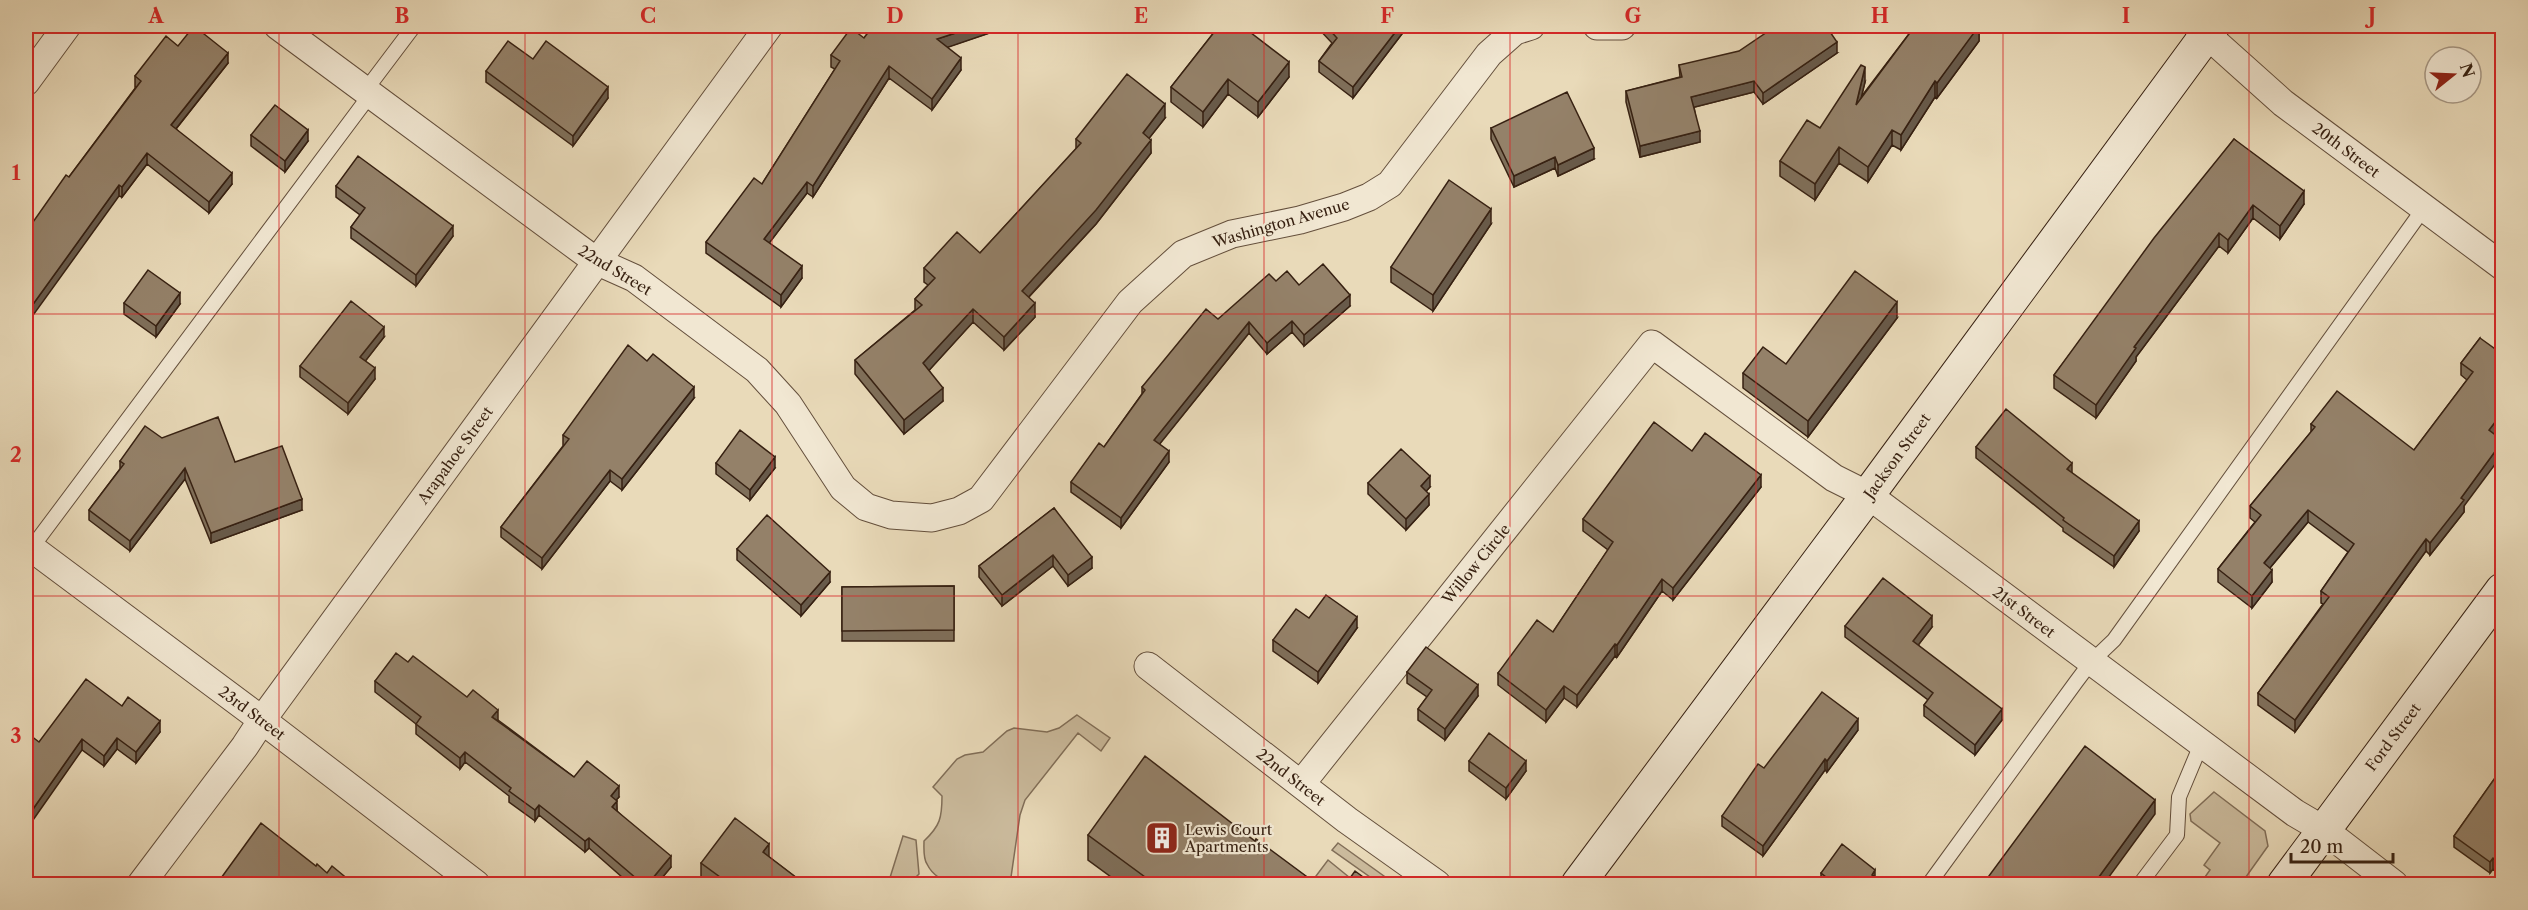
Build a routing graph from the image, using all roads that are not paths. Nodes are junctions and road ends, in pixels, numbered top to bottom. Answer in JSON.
{"nodes":[{"id":1,"x":67,"y":26,"type":"edge"},
{"id":2,"x":278,"y":26,"type":"edge"},
{"id":3,"x":414,"y":26,"type":"edge"},
{"id":4,"x":769,"y":26,"type":"edge"},
{"id":5,"x":1531,"y":26,"type":"edge"},
{"id":6,"x":1597,"y":26,"type":"edge"},
{"id":7,"x":1622,"y":26,"type":"edge"},
{"id":8,"x":2205,"y":28,"type":"edge"},
{"id":9,"x":26,"y":82,"type":"edge"},
{"id":10,"x":367,"y":93,"type":"junction"},
{"id":11,"x":2424,"y":208,"type":"junction"},
{"id":12,"x":596,"y":261,"type":"junction"},
{"id":13,"x":2502,"y":266,"type":"edge"},
{"id":14,"x":1652,"y":344,"type":"joint"},
{"id":15,"x":1868,"y":495,"type":"junction"},
{"id":16,"x":932,"y":518,"type":"joint"},
{"id":17,"x":27,"y":550,"type":"edge"},
{"id":18,"x":2502,"y":590,"type":"edge"},
{"id":19,"x":2091,"y":662,"type":"junction"},
{"id":20,"x":1148,"y":666,"type":"dead end"},
{"id":21,"x":262,"y":720,"type":"junction"},
{"id":22,"x":2202,"y":742,"type":"junction"},
{"id":23,"x":1300,"y":784,"type":"junction"},
{"id":24,"x":2324,"y":830,"type":"junction"},
{"id":25,"x":141,"y":885,"type":"edge"},
{"id":26,"x":476,"y":885,"type":"edge"},
{"id":27,"x":1437,"y":885,"type":"edge"},
{"id":28,"x":1578,"y":885,"type":"edge"},
{"id":29,"x":1929,"y":885,"type":"edge"},
{"id":30,"x":2140,"y":885,"type":"edge"},
{"id":31,"x":2284,"y":885,"type":"edge"},
{"id":32,"x":2394,"y":885,"type":"edge"}],
"edges":[{"from":1,"to":9,"type":"street"},
{"from":2,"to":10,"type":"street","name":"22nd Street"},
{"from":3,"to":10,"type":"lane"},
{"from":4,"to":12,"type":"street","name":"Arapahoe Street"},
{"from":5,"to":16,"type":"street","name":"Washington Avenue"},
{"from":6,"to":7,"type":"street"},
{"from":8,"to":11,"type":"street","name":"20th Street"},
{"from":8,"to":15,"type":"main road","name":"Jackson Street"},
{"from":10,"to":12,"type":"street","name":"22nd Street"},
{"from":10,"to":17,"type":"lane"},
{"from":11,"to":13,"type":"street","name":"20th Street"},
{"from":11,"to":19,"type":"lane"},
{"from":12,"to":16,"type":"street","name":"22nd Street"},
{"from":12,"to":21,"type":"street","name":"Arapahoe Street"},
{"from":14,"to":15,"type":"street","name":"21st Street"},
{"from":14,"to":23,"type":"street","name":"Willow Circle"},
{"from":15,"to":19,"type":"street","name":"21st Street"},
{"from":15,"to":28,"type":"main road","name":"Jackson Street"},
{"from":17,"to":21,"type":"street","name":"23rd Street"},
{"from":18,"to":24,"type":"main road","name":"Ford Street"},
{"from":19,"to":22,"type":"street","name":"21st Street"},
{"from":19,"to":29,"type":"lane"},
{"from":20,"to":23,"type":"street","name":"22nd Street"},
{"from":21,"to":25,"type":"street","name":"Arapahoe Street"},
{"from":21,"to":26,"type":"street","name":"23rd Street"},
{"from":22,"to":24,"type":"street","name":"21st Street"},
{"from":22,"to":30,"type":"lane"},
{"from":23,"to":27,"type":"street","name":"22nd Street"},
{"from":24,"to":31,"type":"main road","name":"Ford Street"},
{"from":24,"to":32,"type":"street","name":"21st Street"}]}
